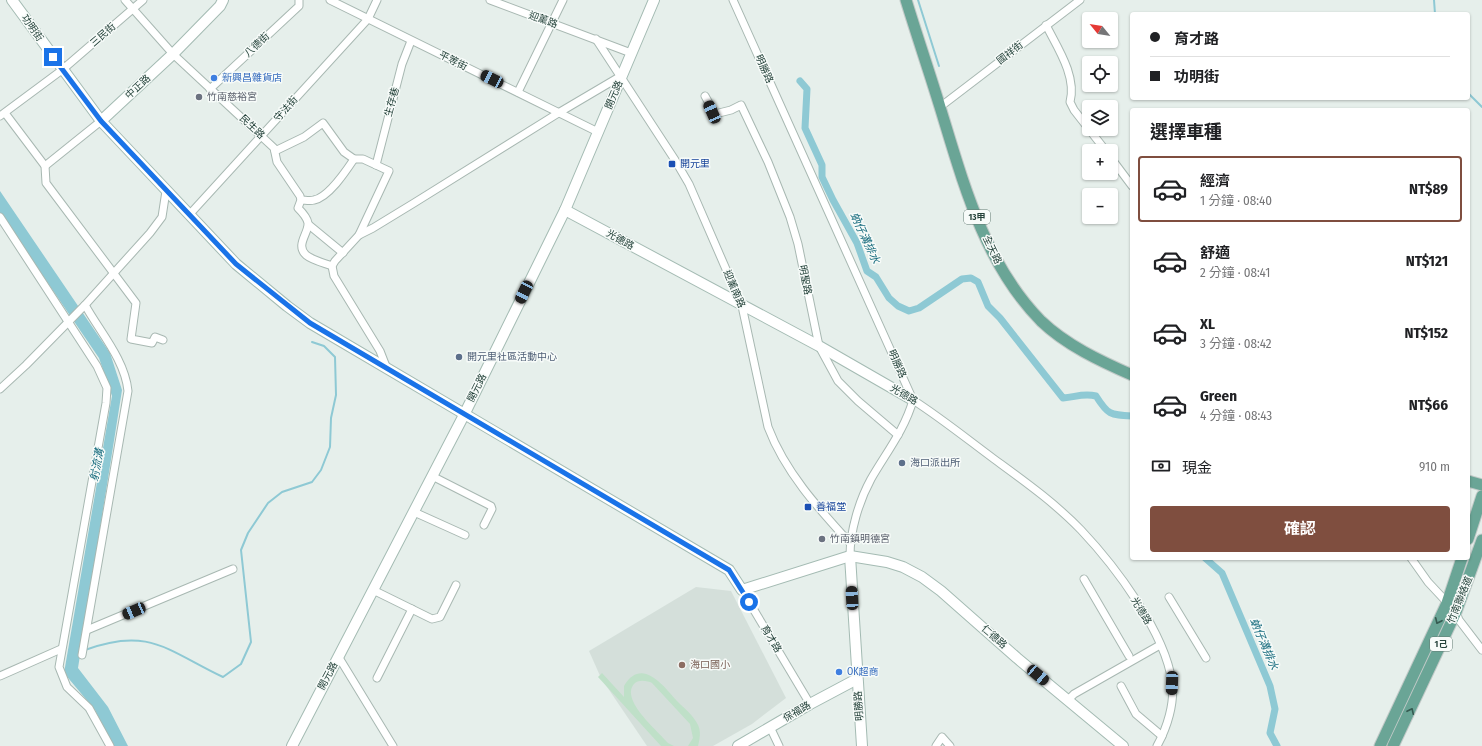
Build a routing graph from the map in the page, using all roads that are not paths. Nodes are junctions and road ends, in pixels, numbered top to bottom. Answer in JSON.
{"nodes":[{"id":1,"x":125,"y":0,"type":"edge"},
{"id":2,"x":143,"y":0,"type":"edge"},
{"id":3,"x":223,"y":0,"type":"edge"},
{"id":4,"x":299,"y":0,"type":"edge"},
{"id":5,"x":330,"y":0,"type":"edge"},
{"id":6,"x":377,"y":0,"type":"edge"},
{"id":7,"x":490,"y":0,"type":"edge"},
{"id":8,"x":563,"y":0,"type":"edge"},
{"id":9,"x":654,"y":0,"type":"edge"},
{"id":10,"x":733,"y":0,"type":"edge"},
{"id":11,"x":906,"y":0,"type":"edge"},
{"id":12,"x":1080,"y":0,"type":"edge"},
{"id":13,"x":17,"y":2,"type":"edge"},
{"id":14,"x":133,"y":9,"type":"junction"},
{"id":15,"x":368,"y":19,"type":"junction"},
{"id":16,"x":552,"y":23,"type":"junction"},
{"id":17,"x":1046,"y":25,"type":"junction"},
{"id":18,"x":596,"y":39,"type":"junction"},
{"id":19,"x":411,"y":40,"type":"junction"},
{"id":20,"x":631,"y":53,"type":"junction"},
{"id":21,"x":173,"y":54,"type":"junction"},
{"id":22,"x":62,"y":70,"type":"junction"},
{"id":23,"x":621,"y":76,"type":"junction"},
{"id":24,"x":210,"y":89,"type":"junction"},
{"id":25,"x":518,"y":92,"type":"junction"},
{"id":26,"x":705,"y":96,"type":"dead end"},
{"id":27,"x":940,"y":107,"type":"junction"},
{"id":28,"x":560,"y":112,"type":"junction"},
{"id":29,"x":3,"y":114,"type":"edge"},
{"id":30,"x":101,"y":121,"type":"junction"},
{"id":31,"x":598,"y":132,"type":"junction"},
{"id":32,"x":262,"y":135,"type":"junction"},
{"id":33,"x":1101,"y":144,"type":"edge"},
{"id":34,"x":275,"y":151,"type":"junction"},
{"id":35,"x":354,"y":158,"type":"junction"},
{"id":36,"x":376,"y":165,"type":"junction"},
{"id":37,"x":45,"y":166,"type":"junction"},
{"id":38,"x":1118,"y":167,"type":"edge"},
{"id":39,"x":1130,"y":183,"type":"edge"},
{"id":40,"x":166,"y":191,"type":"junction"},
{"id":41,"x":301,"y":200,"type":"junction"},
{"id":42,"x":565,"y":210,"type":"junction"},
{"id":43,"x":189,"y":215,"type":"junction"},
{"id":44,"x":0,"y":217,"type":"edge"},
{"id":45,"x":308,"y":225,"type":"junction"},
{"id":46,"x":359,"y":235,"type":"junction"},
{"id":47,"x":343,"y":253,"type":"junction"},
{"id":48,"x":332,"y":266,"type":"junction"},
{"id":49,"x":113,"y":274,"type":"junction"},
{"id":50,"x":84,"y":306,"type":"junction"},
{"id":51,"x":742,"y":306,"type":"junction"},
{"id":52,"x":70,"y":320,"type":"junction"},
{"id":53,"x":163,"y":340,"type":"dead end"},
{"id":54,"x":819,"y":346,"type":"junction"},
{"id":55,"x":387,"y":369,"type":"junction"},
{"id":56,"x":1130,"y":374,"type":"edge"},
{"id":57,"x":0,"y":388,"type":"edge"},
{"id":58,"x":913,"y":400,"type":"junction"},
{"id":59,"x":464,"y":415,"type":"junction"},
{"id":60,"x":898,"y":435,"type":"junction"},
{"id":61,"x":432,"y":476,"type":"junction"},
{"id":62,"x":1470,"y":482,"type":"edge"},
{"id":63,"x":1482,"y":485,"type":"edge"},
{"id":64,"x":1482,"y":496,"type":"edge"},
{"id":65,"x":414,"y":512,"type":"junction"},
{"id":66,"x":484,"y":525,"type":"dead end"},
{"id":67,"x":1470,"y":533,"type":"edge"},
{"id":68,"x":465,"y":535,"type":"dead end"},
{"id":69,"x":1482,"y":540,"type":"edge"},
{"id":70,"x":850,"y":543,"type":"junction"},
{"id":71,"x":850,"y":556,"type":"junction"},
{"id":72,"x":1413,"y":560,"type":"edge"},
{"id":73,"x":1461,"y":560,"type":"edge"},
{"id":74,"x":234,"y":569,"type":"dead end"},
{"id":75,"x":1084,"y":579,"type":"dead end"},
{"id":76,"x":456,"y":584,"type":"dead end"},
{"id":77,"x":373,"y":590,"type":"junction"},
{"id":78,"x":742,"y":590,"type":"junction"},
{"id":79,"x":1169,"y":597,"type":"dead end"},
{"id":80,"x":1447,"y":603,"type":"junction"},
{"id":81,"x":412,"y":609,"type":"junction"},
{"id":82,"x":1456,"y":612,"type":"junction"},
{"id":83,"x":87,"y":630,"type":"junction"},
{"id":84,"x":1160,"y":645,"type":"junction"},
{"id":85,"x":61,"y":649,"type":"junction"},
{"id":86,"x":1482,"y":650,"type":"edge"},
{"id":87,"x":82,"y":654,"type":"dead end"},
{"id":88,"x":338,"y":656,"type":"junction"},
{"id":89,"x":1129,"y":656,"type":"dead end"},
{"id":90,"x":1206,"y":658,"type":"dead end"},
{"id":91,"x":0,"y":676,"type":"edge"},
{"id":92,"x":377,"y":678,"type":"dead end"},
{"id":93,"x":857,"y":679,"type":"junction"},
{"id":94,"x":1121,"y":686,"type":"dead end"},
{"id":95,"x":1068,"y":700,"type":"junction"},
{"id":96,"x":810,"y":704,"type":"junction"},
{"id":97,"x":770,"y":727,"type":"junction"},
{"id":98,"x":1162,"y":736,"type":"junction"},
{"id":99,"x":110,"y":746,"type":"edge"},
{"id":100,"x":292,"y":746,"type":"edge"},
{"id":101,"x":393,"y":746,"type":"edge"},
{"id":102,"x":738,"y":746,"type":"edge"},
{"id":103,"x":779,"y":746,"type":"edge"},
{"id":104,"x":862,"y":746,"type":"edge"},
{"id":105,"x":936,"y":746,"type":"edge"},
{"id":106,"x":950,"y":746,"type":"edge"},
{"id":107,"x":1123,"y":746,"type":"edge"},
{"id":108,"x":1157,"y":746,"type":"edge"},
{"id":109,"x":1380,"y":746,"type":"edge"},
{"id":110,"x":1393,"y":746,"type":"edge"}],
"edges":[{"from":1,"to":14,"type":"street","name":"民生路"},
{"from":2,"to":14,"type":"street","name":"三民街"},
{"from":3,"to":21,"type":"street","name":"中正路"},
{"from":4,"to":24,"type":"street","name":"八德街"},
{"from":5,"to":15,"type":"street","name":"平等街"},
{"from":6,"to":15,"type":"street","name":"守法街"},
{"from":7,"to":16,"type":"street","name":"迎薰路"},
{"from":8,"to":16,"type":"street"},
{"from":9,"to":20,"type":"street","name":"開元路"},
{"from":10,"to":58,"type":"street","name":"明勝路"},
{"from":11,"to":27,"type":"main road","name":"全天路","number":"13甲"},
{"from":12,"to":17,"type":"street","name":"國祥街"},
{"from":13,"to":22,"type":"street","name":"功明街"},
{"from":14,"to":21,"type":"street","name":"民生路"},
{"from":14,"to":22,"type":"street","name":"三民街"},
{"from":15,"to":19,"type":"street","name":"平等街"},
{"from":15,"to":32,"type":"street","name":"守法街"},
{"from":16,"to":18,"type":"street","name":"迎薰路"},
{"from":16,"to":25,"type":"street"},
{"from":17,"to":27,"type":"street","name":"國祥街"},
{"from":17,"to":33,"type":"street"},
{"from":18,"to":20,"type":"street","name":"迎薰路"},
{"from":18,"to":23,"type":"street","name":"迎薰南路"},
{"from":19,"to":25,"type":"street","name":"平等街"},
{"from":19,"to":36,"type":"street","name":"生存巷"},
{"from":20,"to":23,"type":"street","name":"開元路"},
{"from":21,"to":24,"type":"street","name":"民生路"},
{"from":21,"to":30,"type":"street","name":"中正路"},
{"from":22,"to":29,"type":"street","name":"三民街"},
{"from":22,"to":30,"type":"street","name":"功明街"},
{"from":23,"to":28,"type":"street"},
{"from":23,"to":31,"type":"street","name":"開元路"},
{"from":23,"to":51,"type":"street","name":"迎薰南路"},
{"from":24,"to":32,"type":"street","name":"民生路"},
{"from":25,"to":28,"type":"street","name":"平等街"},
{"from":26,"to":54,"type":"street","name":"明聖路"},
{"from":27,"to":56,"type":"main road","name":"全天路","number":"13甲"},
{"from":28,"to":31,"type":"street","name":"平等街"},
{"from":28,"to":46,"type":"street"},
{"from":29,"to":37,"type":"street"},
{"from":30,"to":37,"type":"street","name":"中正路"},
{"from":30,"to":40,"type":"street","name":"功明街"},
{"from":31,"to":42,"type":"street","name":"開元路"},
{"from":32,"to":34,"type":"street","name":"民生路"},
{"from":32,"to":43,"type":"street","name":"守法街"},
{"from":34,"to":35,"type":"street"},
{"from":34,"to":41,"type":"street","name":"民生路"},
{"from":35,"to":36,"type":"street"},
{"from":35,"to":41,"type":"street"},
{"from":36,"to":46,"type":"street"},
{"from":37,"to":49,"type":"street"},
{"from":38,"to":39,"type":"street"},
{"from":40,"to":43,"type":"street","name":"功明街"},
{"from":40,"to":49,"type":"street"},
{"from":41,"to":45,"type":"street","name":"民生路"},
{"from":42,"to":51,"type":"street","name":"光德路"},
{"from":42,"to":59,"type":"street","name":"開元路"},
{"from":43,"to":55,"type":"street","name":"功明街"},
{"from":44,"to":52,"type":"street"},
{"from":45,"to":47,"type":"street"},
{"from":45,"to":48,"type":"street"},
{"from":46,"to":47,"type":"street"},
{"from":47,"to":48,"type":"street"},
{"from":48,"to":55,"type":"street"},
{"from":49,"to":50,"type":"street"},
{"from":49,"to":53,"type":"street"},
{"from":50,"to":52,"type":"street"},
{"from":50,"to":83,"type":"street"},
{"from":51,"to":54,"type":"street","name":"光德路"},
{"from":51,"to":70,"type":"street","name":"迎薰南路"},
{"from":52,"to":57,"type":"street"},
{"from":52,"to":85,"type":"street"},
{"from":54,"to":58,"type":"street","name":"光德路"},
{"from":54,"to":60,"type":"street","name":"明聖路"},
{"from":55,"to":59,"type":"street","name":"功明街"},
{"from":58,"to":60,"type":"street","name":"明勝路"},
{"from":58,"to":84,"type":"street","name":"光德路"},
{"from":59,"to":61,"type":"street","name":"開元路"},
{"from":59,"to":78,"type":"street","name":"育才路"},
{"from":60,"to":70,"type":"street","name":"明勝路"},
{"from":61,"to":65,"type":"street","name":"開元路"},
{"from":61,"to":66,"type":"street"},
{"from":62,"to":63,"type":"main road"},
{"from":64,"to":67,"type":"main road"},
{"from":65,"to":68,"type":"street"},
{"from":65,"to":77,"type":"street","name":"開元路"},
{"from":69,"to":82,"type":"main road","name":"竹南聯絡道","number":"1己"},
{"from":70,"to":71,"type":"street","name":"明勝路"},
{"from":71,"to":78,"type":"street"},
{"from":71,"to":93,"type":"street","name":"明勝路"},
{"from":71,"to":95,"type":"street","name":"仁德路"},
{"from":72,"to":80,"type":"street"},
{"from":73,"to":80,"type":"main road","name":"竹南聯絡道","number":"1己"},
{"from":74,"to":83,"type":"street"},
{"from":75,"to":89,"type":"street"},
{"from":76,"to":81,"type":"street"},
{"from":77,"to":81,"type":"street"},
{"from":77,"to":88,"type":"street","name":"開元路"},
{"from":78,"to":96,"type":"street","name":"育才路"},
{"from":79,"to":90,"type":"street"},
{"from":80,"to":82,"type":"street"},
{"from":80,"to":109,"type":"main road","name":"竹南聯絡道","number":"1己","one_way":true},
{"from":81,"to":92,"type":"street"},
{"from":82,"to":86,"type":"street"},
{"from":110,"to":82,"type":"main road","name":"竹南聯絡道","number":"1己","one_way":true},
{"from":83,"to":87,"type":"street"},
{"from":84,"to":95,"type":"street"},
{"from":84,"to":98,"type":"street","name":"光德路"},
{"from":85,"to":91,"type":"street"},
{"from":85,"to":99,"type":"street"},
{"from":88,"to":100,"type":"street","name":"開元路"},
{"from":88,"to":101,"type":"street"},
{"from":93,"to":96,"type":"street","name":"保福路"},
{"from":93,"to":104,"type":"street","name":"明勝路"},
{"from":94,"to":98,"type":"street"},
{"from":95,"to":107,"type":"street","name":"仁德路"},
{"from":96,"to":97,"type":"street","name":"保福路"},
{"from":97,"to":102,"type":"street","name":"保福路"},
{"from":97,"to":103,"type":"street"},
{"from":98,"to":108,"type":"street","name":"光德路"},
{"from":105,"to":106,"type":"street"}]}
